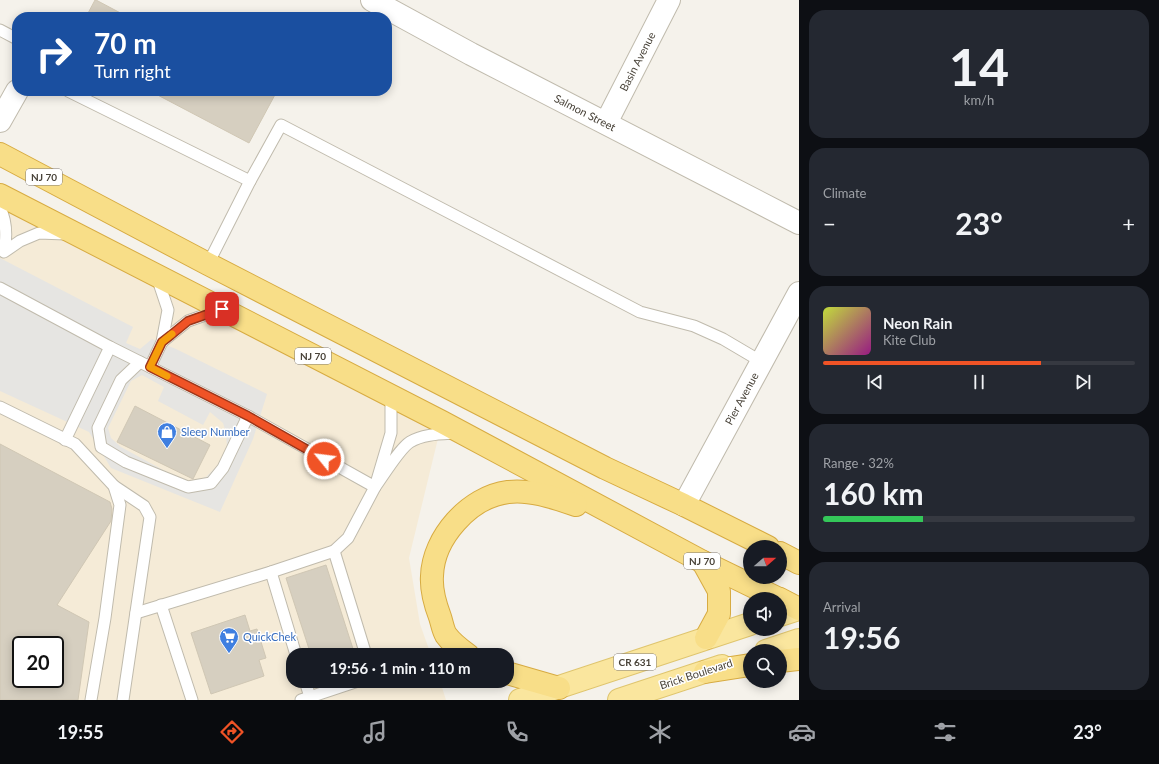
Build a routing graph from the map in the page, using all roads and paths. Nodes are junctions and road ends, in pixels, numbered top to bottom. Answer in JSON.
{"nodes":[{"id":1,"x":372,"y":0,"type":"edge"},
{"id":2,"x":669,"y":0,"type":"edge"},
{"id":3,"x":0,"y":30,"type":"edge"},
{"id":4,"x":12,"y":36,"type":"edge"},
{"id":5,"x":14,"y":96,"type":"edge"},
{"id":6,"x":78,"y":96,"type":"edge"},
{"id":7,"x":0,"y":121,"type":"edge"},
{"id":8,"x":606,"y":123,"type":"junction"},
{"id":9,"x":0,"y":154,"type":"edge"},
{"id":10,"x":250,"y":181,"type":"junction"},
{"id":11,"x":0,"y":195,"type":"edge"},
{"id":12,"x":0,"y":208,"type":"edge"},
{"id":13,"x":799,"y":223,"type":"edge"},
{"id":14,"x":75,"y":235,"type":"junction"},
{"id":15,"x":2,"y":256,"type":"edge"},
{"id":16,"x":208,"y":264,"type":"junction"},
{"id":17,"x":157,"y":276,"type":"junction"},
{"id":18,"x":0,"y":288,"type":"edge"},
{"id":19,"x":799,"y":293,"type":"edge"},
{"id":20,"x":222,"y":309,"type":"junction"},
{"id":21,"x":162,"y":342,"type":"junction"},
{"id":22,"x":110,"y":347,"type":"junction"},
{"id":23,"x":140,"y":362,"type":"junction"},
{"id":24,"x":762,"y":362,"type":"junction"},
{"id":25,"x":150,"y":367,"type":"junction"},
{"id":26,"x":391,"y":396,"type":"junction"},
{"id":27,"x":0,"y":407,"type":"edge"},
{"id":28,"x":248,"y":416,"type":"junction"},
{"id":29,"x":461,"y":432,"type":"junction"},
{"id":30,"x":65,"y":440,"type":"junction"},
{"id":31,"x":114,"y":486,"type":"junction"},
{"id":32,"x":375,"y":487,"type":"junction"},
{"id":33,"x":684,"y":505,"type":"junction"},
{"id":34,"x":625,"y":520,"type":"junction"},
{"id":35,"x":754,"y":540,"type":"edge"},
{"id":36,"x":334,"y":552,"type":"junction"},
{"id":37,"x":787,"y":557,"type":"edge"},
{"id":38,"x":703,"y":562,"type":"junction"},
{"id":39,"x":799,"y":563,"type":"edge"},
{"id":40,"x":271,"y":572,"type":"junction"},
{"id":41,"x":765,"y":592,"type":"edge"},
{"id":42,"x":787,"y":603,"type":"edge"},
{"id":43,"x":161,"y":605,"type":"junction"},
{"id":44,"x":799,"y":609,"type":"edge"},
{"id":45,"x":787,"y":613,"type":"edge"},
{"id":46,"x":136,"y":614,"type":"junction"},
{"id":47,"x":743,"y":626,"type":"edge"},
{"id":48,"x":706,"y":638,"type":"junction"},
{"id":49,"x":799,"y":640,"type":"edge"},
{"id":50,"x":787,"y":644,"type":"edge"},
{"id":51,"x":294,"y":648,"type":"edge"},
{"id":52,"x":364,"y":648,"type":"edge"},
{"id":53,"x":459,"y":648,"type":"edge"},
{"id":54,"x":743,"y":658,"type":"edge"},
{"id":55,"x":799,"y":659,"type":"edge"},
{"id":56,"x":787,"y":660,"type":"edge"},
{"id":57,"x":743,"y":666,"type":"edge"},
{"id":58,"x":705,"y":672,"type":"junction"},
{"id":59,"x":514,"y":675,"type":"edge"},
{"id":60,"x":306,"y":688,"type":"edge"},
{"id":61,"x":338,"y":688,"type":"edge"},
{"id":62,"x":559,"y":688,"type":"junction"},
{"id":63,"x":307,"y":699,"type":"edge"},
{"id":64,"x":91,"y":700,"type":"edge"},
{"id":65,"x":123,"y":700,"type":"edge"},
{"id":66,"x":192,"y":700,"type":"edge"},
{"id":67,"x":520,"y":700,"type":"edge"},
{"id":68,"x":619,"y":700,"type":"edge"}],
"edges":[{"from":1,"to":8,"type":"street","name":"Salmon Street"},
{"from":2,"to":8,"type":"street","name":"Basin Avenue"},
{"from":3,"to":4,"type":"lane"},
{"from":5,"to":7,"type":"street"},
{"from":6,"to":10,"type":"lane"},
{"from":8,"to":13,"type":"street","name":"Salmon Street"},
{"from":9,"to":16,"type":"highway","number":"NJ 70"},
{"from":10,"to":16,"type":"lane"},
{"from":10,"to":24,"type":"lane"},
{"from":11,"to":14,"type":"highway","number":"NJ 70"},
{"from":12,"to":15,"type":"lane"},
{"from":14,"to":15,"type":"lane"},
{"from":14,"to":17,"type":"highway","number":"NJ 70"},
{"from":16,"to":33,"type":"highway","number":"NJ 70"},
{"from":17,"to":20,"type":"highway","number":"NJ 70"},
{"from":17,"to":21,"type":"lane"},
{"from":18,"to":22,"type":"lane"},
{"from":19,"to":24,"type":"street","name":"Pier Avenue"},
{"from":20,"to":21,"type":"lane"},
{"from":20,"to":26,"type":"highway","number":"NJ 70"},
{"from":21,"to":25,"type":"lane"},
{"from":22,"to":23,"type":"lane"},
{"from":22,"to":30,"type":"lane"},
{"from":23,"to":25,"type":"lane"},
{"from":23,"to":28,"type":"lane"},
{"from":24,"to":33,"type":"street","name":"Pier Avenue"},
{"from":25,"to":28,"type":"lane"},
{"from":26,"to":29,"type":"highway","number":"NJ 70"},
{"from":26,"to":32,"type":"lane"},
{"from":27,"to":30,"type":"lane"},
{"from":28,"to":32,"type":"lane"},
{"from":29,"to":32,"type":"lane"},
{"from":29,"to":34,"type":"highway","number":"NJ 70"},
{"from":30,"to":31,"type":"lane"},
{"from":31,"to":46,"type":"lane"},
{"from":31,"to":64,"type":"lane"},
{"from":32,"to":36,"type":"lane"},
{"from":33,"to":35,"type":"highway","number":"NJ 70"},
{"from":34,"to":38,"type":"highway","number":"NJ 70"},
{"from":34,"to":53,"type":"highway"},
{"from":36,"to":40,"type":"lane"},
{"from":36,"to":52,"type":"lane"},
{"from":37,"to":39,"type":"highway"},
{"from":38,"to":41,"type":"highway","number":"NJ 70"},
{"from":38,"to":48,"type":"highway"},
{"from":40,"to":43,"type":"lane"},
{"from":40,"to":51,"type":"lane"},
{"from":42,"to":44,"type":"highway","number":"NJ 70"},
{"from":43,"to":46,"type":"lane"},
{"from":43,"to":66,"type":"lane"},
{"from":44,"to":45,"type":"main road"},
{"from":46,"to":65,"type":"lane"},
{"from":47,"to":48,"type":"main road","number":"CR 631"},
{"from":48,"to":62,"type":"main road","number":"CR 631"},
{"from":49,"to":50,"type":"main road"},
{"from":54,"to":58,"type":"main road","name":"Brick Boulevard"},
{"from":55,"to":56,"type":"highway"},
{"from":57,"to":58,"type":"highway"},
{"from":58,"to":68,"type":"main road","name":"Brick Boulevard"},
{"from":59,"to":62,"type":"highway"},
{"from":60,"to":63,"type":"lane"},
{"from":61,"to":63,"type":"lane"},
{"from":62,"to":67,"type":"main road","number":"CR 631"}]}
